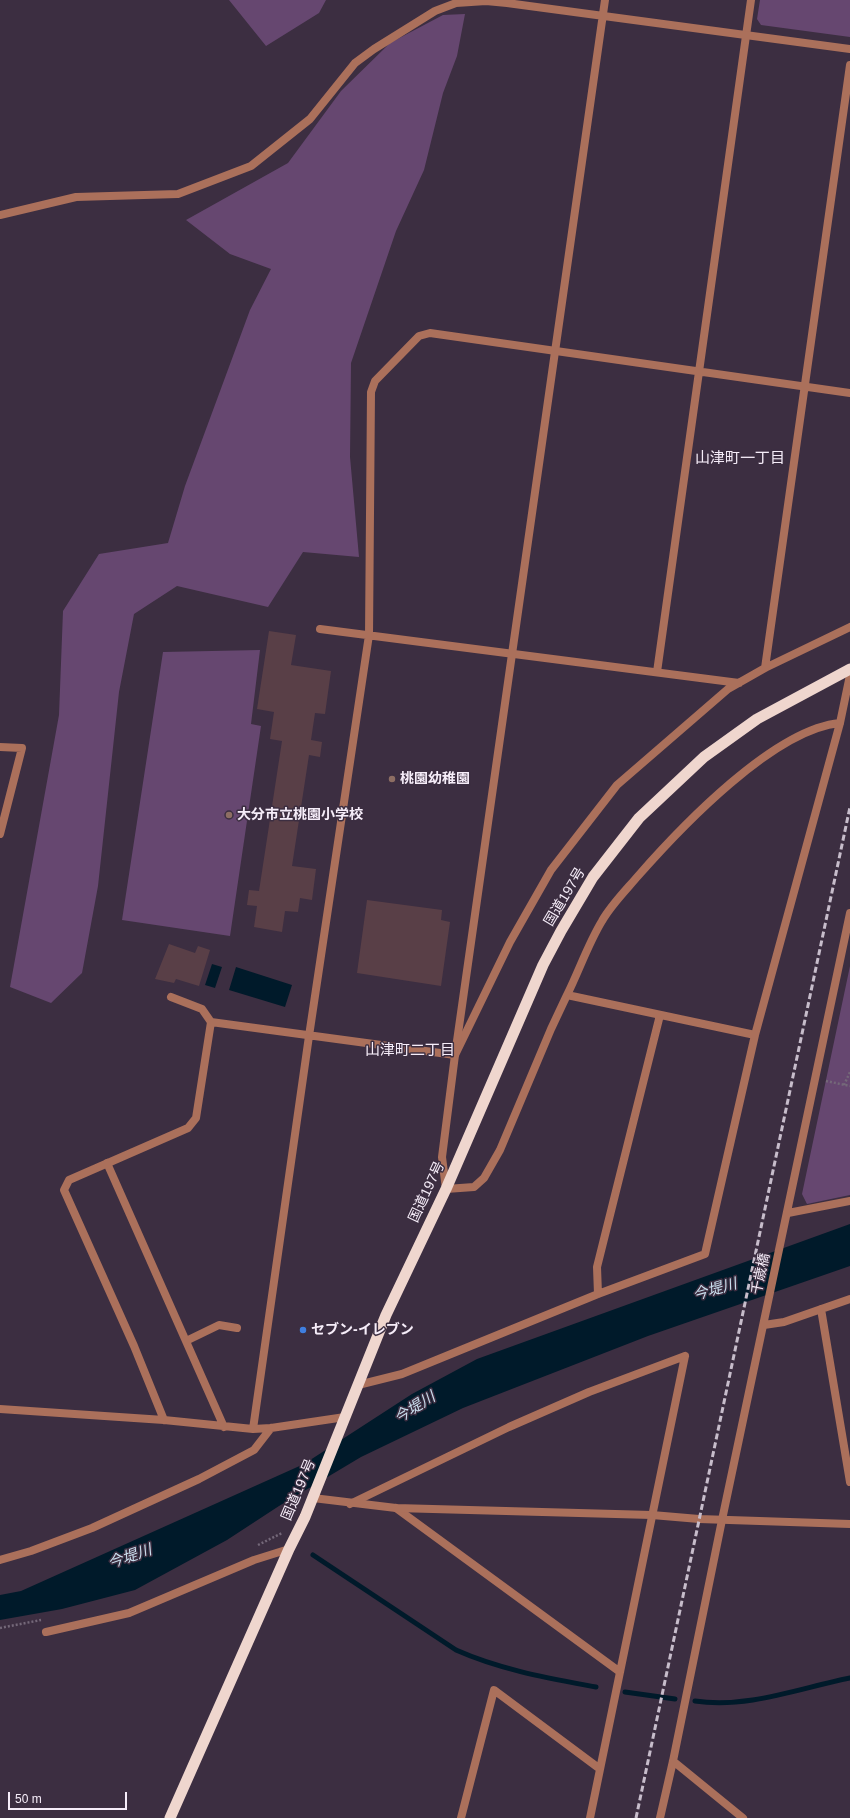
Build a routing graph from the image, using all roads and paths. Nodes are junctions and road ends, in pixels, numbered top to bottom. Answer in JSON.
{"nodes":[{"id":1,"x":447,"y":0,"type":"edge"},
{"id":2,"x":605,"y":0,"type":"edge"},
{"id":3,"x":752,"y":0,"type":"edge"},
{"id":4,"x":456,"y":3,"type":"junction"},
{"id":5,"x":603,"y":14,"type":"junction"},
{"id":6,"x":747,"y":34,"type":"junction"},
{"id":7,"x":850,"y":49,"type":"edge"},
{"id":8,"x":850,"y":66,"type":"edge"},
{"id":9,"x":0,"y":215,"type":"edge"},
{"id":10,"x":555,"y":352,"type":"junction"},
{"id":11,"x":699,"y":372,"type":"junction"},
{"id":12,"x":805,"y":387,"type":"junction"},
{"id":13,"x":850,"y":393,"type":"edge"},
{"id":14,"x":850,"y":627,"type":"edge"},
{"id":15,"x":320,"y":629,"type":"dead end"},
{"id":16,"x":369,"y":635,"type":"junction"},
{"id":17,"x":512,"y":654,"type":"junction"},
{"id":18,"x":765,"y":668,"type":"junction"},
{"id":19,"x":850,"y":669,"type":"edge"},
{"id":20,"x":657,"y":672,"type":"junction"},
{"id":21,"x":850,"y":675,"type":"edge"},
{"id":22,"x":740,"y":683,"type":"junction"},
{"id":23,"x":840,"y":723,"type":"junction"},
{"id":24,"x":0,"y":748,"type":"edge"},
{"id":25,"x":3,"y":812,"type":"edge"},
{"id":26,"x":0,"y":834,"type":"edge"},
{"id":27,"x":850,"y":913,"type":"edge"},
{"id":28,"x":568,"y":995,"type":"junction"},
{"id":29,"x":171,"y":997,"type":"dead end"},
{"id":30,"x":660,"y":1015,"type":"junction"},
{"id":31,"x":211,"y":1022,"type":"junction"},
{"id":32,"x":755,"y":1035,"type":"junction"},
{"id":33,"x":309,"y":1036,"type":"junction"},
{"id":34,"x":455,"y":1055,"type":"junction"},
{"id":35,"x":850,"y":1072,"type":"edge"},
{"id":36,"x":816,"y":1079,"type":"junction"},
{"id":37,"x":844,"y":1085,"type":"junction"},
{"id":38,"x":850,"y":1086,"type":"edge"},
{"id":39,"x":107,"y":1163,"type":"junction"},
{"id":40,"x":446,"y":1189,"type":"junction"},
{"id":41,"x":850,"y":1201,"type":"edge"},
{"id":42,"x":788,"y":1213,"type":"junction"},
{"id":43,"x":598,"y":1294,"type":"junction"},
{"id":44,"x":850,"y":1299,"type":"edge"},
{"id":45,"x":821,"y":1309,"type":"junction"},
{"id":46,"x":764,"y":1325,"type":"junction"},
{"id":47,"x":237,"y":1328,"type":"dead end"},
{"id":48,"x":186,"y":1341,"type":"junction"},
{"id":49,"x":358,"y":1385,"type":"junction"},
{"id":50,"x":0,"y":1409,"type":"edge"},
{"id":51,"x":164,"y":1420,"type":"junction"},
{"id":52,"x":343,"y":1422,"type":"junction"},
{"id":53,"x":224,"y":1427,"type":"junction"},
{"id":54,"x":271,"y":1428,"type":"junction"},
{"id":55,"x":253,"y":1429,"type":"junction"},
{"id":56,"x":850,"y":1482,"type":"edge"},
{"id":57,"x":315,"y":1494,"type":"junction"},
{"id":58,"x":350,"y":1504,"type":"junction"},
{"id":59,"x":396,"y":1508,"type":"junction"},
{"id":60,"x":652,"y":1515,"type":"junction"},
{"id":61,"x":722,"y":1520,"type":"junction"},
{"id":62,"x":850,"y":1524,"type":"edge"},
{"id":63,"x":284,"y":1532,"type":"dead end"},
{"id":64,"x":257,"y":1545,"type":"dead end"},
{"id":65,"x":289,"y":1548,"type":"junction"},
{"id":66,"x":0,"y":1560,"type":"edge"},
{"id":67,"x":44,"y":1620,"type":"dead end"},
{"id":68,"x":0,"y":1628,"type":"edge"},
{"id":69,"x":46,"y":1632,"type":"dead end"},
{"id":70,"x":620,"y":1672,"type":"junction"},
{"id":71,"x":673,"y":1761,"type":"junction"},
{"id":72,"x":600,"y":1769,"type":"junction"},
{"id":73,"x":170,"y":1818,"type":"edge"},
{"id":74,"x":461,"y":1818,"type":"edge"},
{"id":75,"x":590,"y":1818,"type":"edge"},
{"id":76,"x":660,"y":1818,"type":"edge"},
{"id":77,"x":743,"y":1818,"type":"edge"}],
"edges":[{"from":1,"to":4,"type":"street"},
{"from":2,"to":5,"type":"street"},
{"from":3,"to":6,"type":"street"},
{"from":4,"to":5,"type":"street"},
{"from":4,"to":9,"type":"street"},
{"from":5,"to":6,"type":"street"},
{"from":5,"to":10,"type":"street"},
{"from":6,"to":7,"type":"street"},
{"from":6,"to":11,"type":"street"},
{"from":8,"to":12,"type":"street"},
{"from":10,"to":11,"type":"street"},
{"from":10,"to":16,"type":"street"},
{"from":10,"to":17,"type":"street"},
{"from":11,"to":12,"type":"street"},
{"from":11,"to":20,"type":"street"},
{"from":12,"to":13,"type":"street"},
{"from":12,"to":18,"type":"street"},
{"from":14,"to":18,"type":"street"},
{"from":15,"to":16,"type":"street"},
{"from":16,"to":17,"type":"street"},
{"from":16,"to":33,"type":"street"},
{"from":17,"to":20,"type":"street"},
{"from":17,"to":34,"type":"street"},
{"from":18,"to":22,"type":"street"},
{"from":19,"to":40,"type":"highway","name":"国道197号"},
{"from":20,"to":22,"type":"street"},
{"from":21,"to":23,"type":"street"},
{"from":22,"to":34,"type":"street"},
{"from":23,"to":28,"type":"street"},
{"from":23,"to":32,"type":"street"},
{"from":24,"to":25,"type":"street"},
{"from":25,"to":26,"type":"street"},
{"from":27,"to":36,"type":"street","name":"千歳橋"},
{"from":28,"to":30,"type":"street"},
{"from":28,"to":40,"type":"street"},
{"from":29,"to":31,"type":"street"},
{"from":30,"to":32,"type":"street"},
{"from":30,"to":43,"type":"street"},
{"from":31,"to":33,"type":"street"},
{"from":31,"to":39,"type":"street"},
{"from":32,"to":43,"type":"street"},
{"from":33,"to":34,"type":"street"},
{"from":33,"to":55,"type":"street"},
{"from":34,"to":40,"type":"street"},
{"from":35,"to":37,"type":"path"},
{"from":36,"to":37,"type":"path"},
{"from":36,"to":42,"type":"street","name":"千歳橋"},
{"from":37,"to":38,"type":"path"},
{"from":39,"to":48,"type":"street"},
{"from":39,"to":51,"type":"street"},
{"from":40,"to":49,"type":"highway","name":"国道197号"},
{"from":41,"to":42,"type":"street"},
{"from":42,"to":46,"type":"street","name":"千歳橋"},
{"from":43,"to":49,"type":"street"},
{"from":44,"to":45,"type":"street"},
{"from":45,"to":46,"type":"street"},
{"from":45,"to":56,"type":"street"},
{"from":46,"to":61,"type":"street","name":"千歳橋"},
{"from":47,"to":48,"type":"street"},
{"from":48,"to":53,"type":"street"},
{"from":49,"to":52,"type":"highway","name":"国道197号"},
{"from":50,"to":51,"type":"street"},
{"from":51,"to":53,"type":"street"},
{"from":52,"to":54,"type":"street"},
{"from":52,"to":57,"type":"highway","name":"国道197号"},
{"from":53,"to":55,"type":"street"},
{"from":54,"to":55,"type":"street"},
{"from":54,"to":66,"type":"street"},
{"from":57,"to":58,"type":"street"},
{"from":57,"to":65,"type":"highway","name":"国道197号"},
{"from":58,"to":59,"type":"street"},
{"from":58,"to":60,"type":"street"},
{"from":59,"to":60,"type":"street"},
{"from":59,"to":70,"type":"street"},
{"from":60,"to":61,"type":"street"},
{"from":60,"to":70,"type":"street"},
{"from":61,"to":62,"type":"street"},
{"from":61,"to":71,"type":"street","name":"千歳橋"},
{"from":63,"to":64,"type":"path"},
{"from":65,"to":69,"type":"street"},
{"from":65,"to":73,"type":"highway","name":"国道197号"},
{"from":67,"to":68,"type":"path"},
{"from":70,"to":72,"type":"street"},
{"from":71,"to":76,"type":"street","name":"千歳橋"},
{"from":71,"to":77,"type":"street"},
{"from":72,"to":74,"type":"street"},
{"from":72,"to":75,"type":"street"}]}
